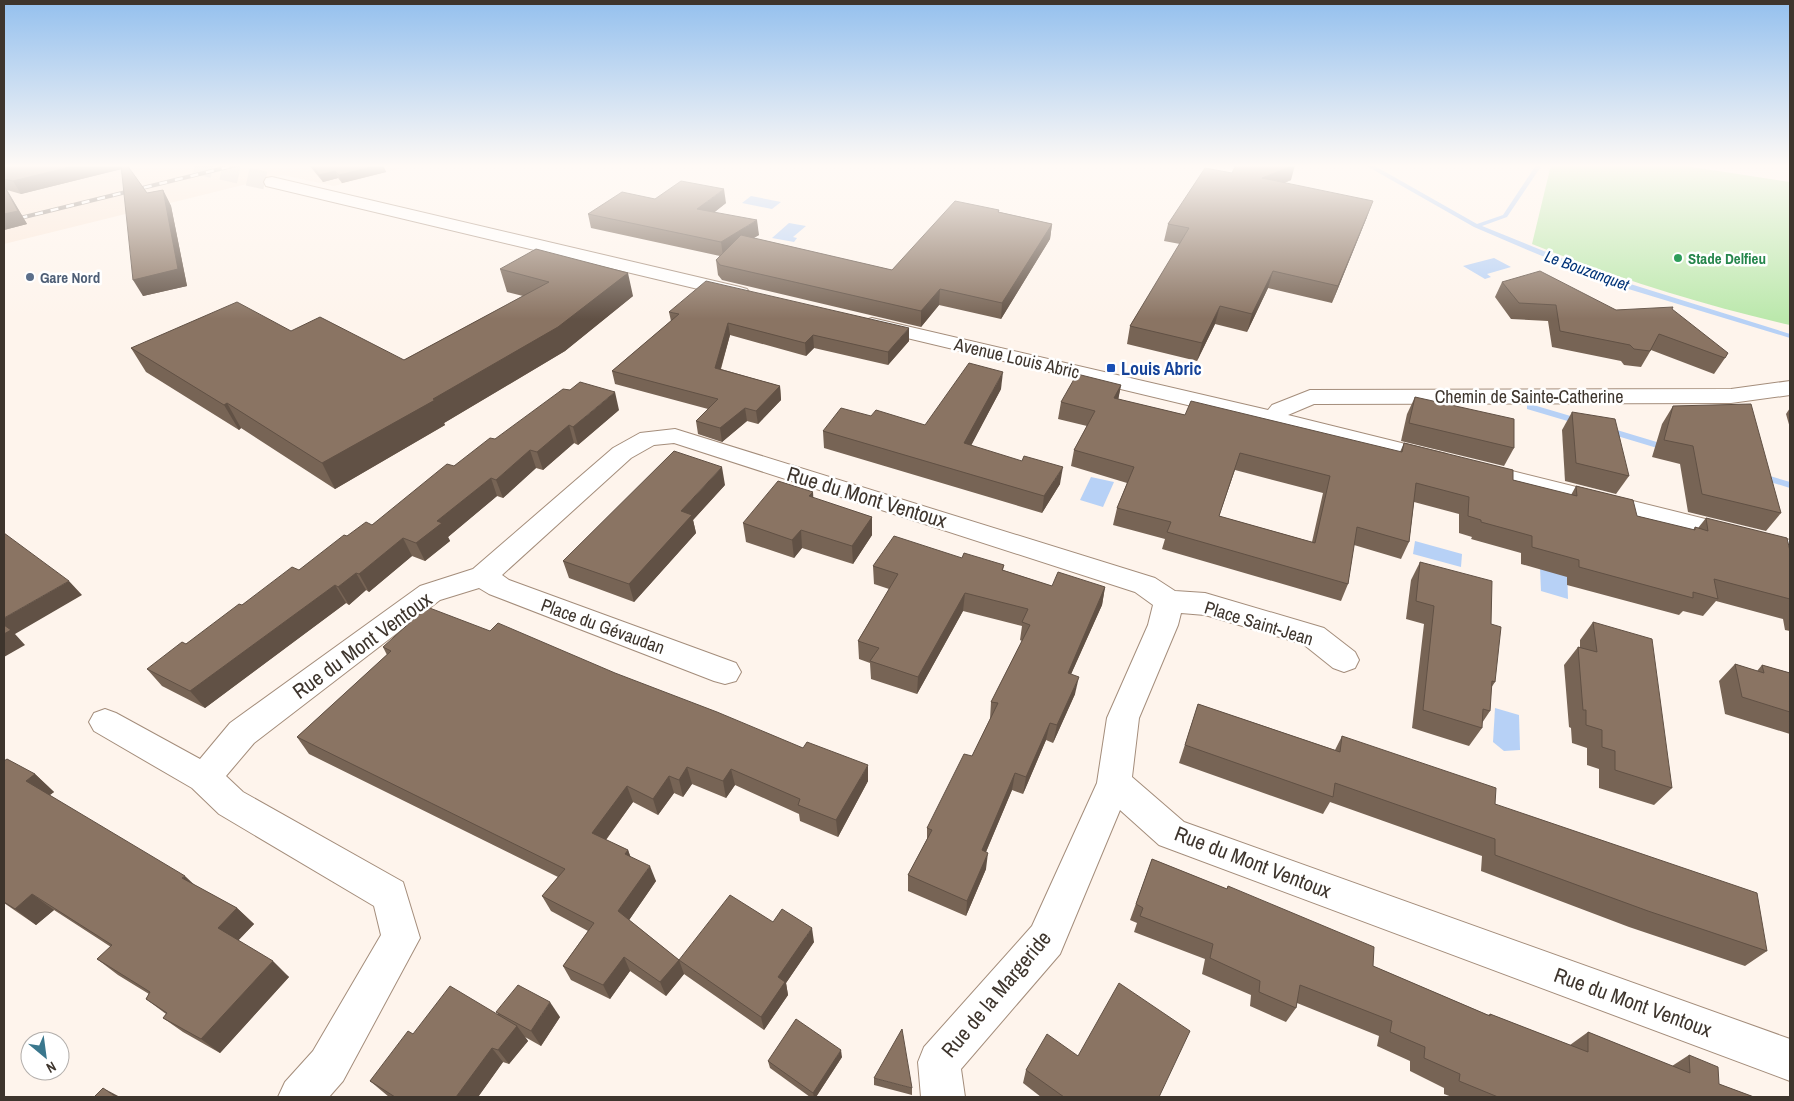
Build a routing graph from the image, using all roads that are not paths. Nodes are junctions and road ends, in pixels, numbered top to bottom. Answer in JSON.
{"nodes":[{"id":1,"x":417,"y":216,"type":"edge"},
{"id":2,"x":758,"y":297,"type":"edge"},
{"id":3,"x":854,"y":320,"type":"edge"},
{"id":4,"x":1790,"y":388,"type":"edge"},
{"id":5,"x":1274,"y":419,"type":"junction"},
{"id":6,"x":1790,"y":549,"type":"edge"},
{"id":7,"x":483,"y":576,"type":"junction"},
{"id":8,"x":1169,"y":601,"type":"junction"},
{"id":9,"x":1344,"y":660,"type":"dead end"},
{"id":10,"x":725,"y":672,"type":"dead end"},
{"id":11,"x":105,"y":722,"type":"dead end"},
{"id":12,"x":204,"y":778,"type":"junction"},
{"id":13,"x":1114,"y":783,"type":"junction"},
{"id":14,"x":1790,"y":1060,"type":"edge"},
{"id":15,"x":300,"y":1097,"type":"edge"},
{"id":16,"x":944,"y":1097,"type":"edge"}],
"edges":[{"from":1,"to":2,"type":"street"},
{"from":3,"to":5,"type":"street","name":"Avenue Louis Abric"},
{"from":4,"to":5,"type":"street","name":"Chemin de Sainte-Catherine"},
{"from":5,"to":6,"type":"street","name":"Avenue Louis Abric"},
{"from":7,"to":8,"type":"street","name":"Rue du Mont Ventoux"},
{"from":7,"to":10,"type":"street","name":"Place du Gévaudan"},
{"from":7,"to":12,"type":"street","name":"Rue du Mont Ventoux"},
{"from":8,"to":9,"type":"street","name":"Place Saint-Jean"},
{"from":8,"to":13,"type":"street"},
{"from":11,"to":12,"type":"street"},
{"from":12,"to":15,"type":"street"},
{"from":13,"to":14,"type":"street","name":"Rue du Mont Ventoux"},
{"from":13,"to":16,"type":"street","name":"Rue de la Margeride"}]}
